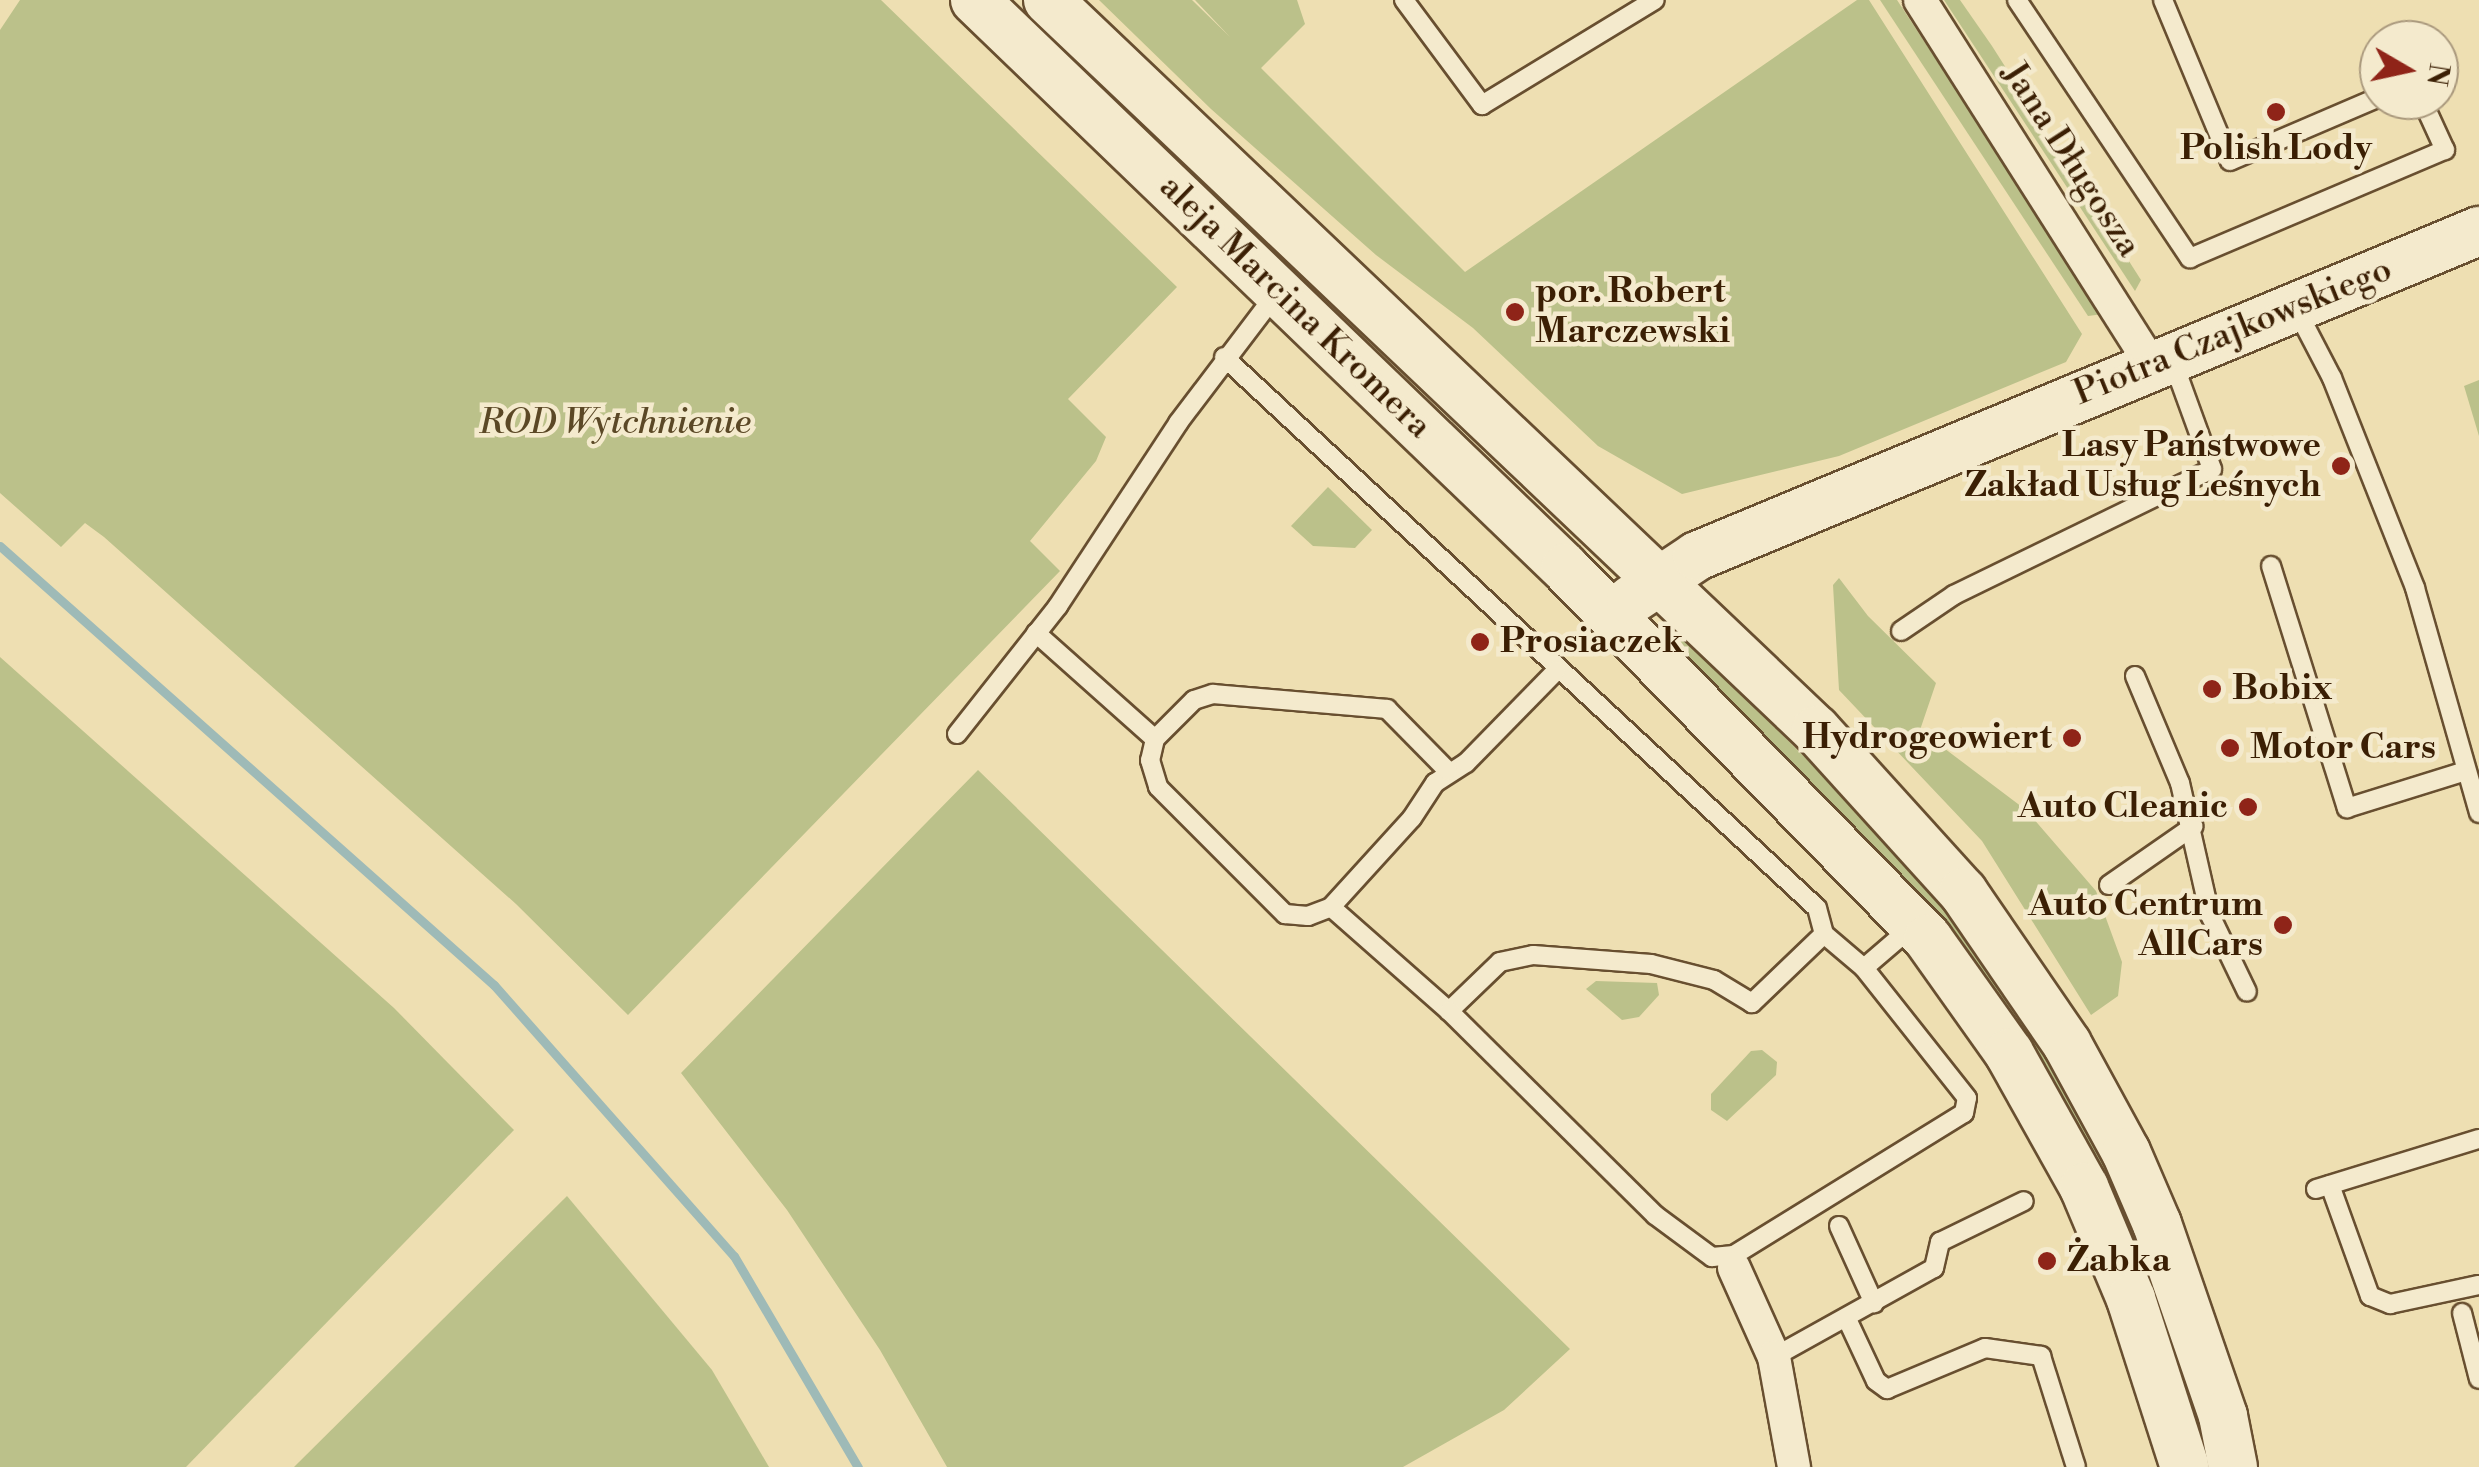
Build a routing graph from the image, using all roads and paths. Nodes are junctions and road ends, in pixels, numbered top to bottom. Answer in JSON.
{"nodes":[{"id":1,"x":975,"y":0,"type":"edge"},
{"id":2,"x":1048,"y":0,"type":"edge"},
{"id":3,"x":1404,"y":0,"type":"edge"},
{"id":4,"x":1655,"y":0,"type":"edge"},
{"id":5,"x":1920,"y":0,"type":"edge"},
{"id":6,"x":2017,"y":0,"type":"edge"},
{"id":7,"x":2163,"y":0,"type":"edge"},
{"id":8,"x":2359,"y":106,"type":"edge"},
{"id":9,"x":2431,"y":120,"type":"edge"},
{"id":10,"x":2479,"y":231,"type":"edge"},
{"id":11,"x":1280,"y":290,"type":"junction"},
{"id":12,"x":2295,"y":307,"type":"junction"},
{"id":13,"x":1224,"y":358,"type":"junction"},
{"id":14,"x":2162,"y":361,"type":"junction"},
{"id":15,"x":2271,"y":566,"type":"dead end"},
{"id":16,"x":1654,"y":578,"type":"junction"},
{"id":17,"x":1613,"y":616,"type":"junction"},
{"id":18,"x":1901,"y":630,"type":"dead end"},
{"id":19,"x":1036,"y":634,"type":"junction"},
{"id":20,"x":1556,"y":671,"type":"junction"},
{"id":21,"x":2136,"y":676,"type":"dead end"},
{"id":22,"x":956,"y":734,"type":"dead end"},
{"id":23,"x":1155,"y":739,"type":"junction"},
{"id":24,"x":1448,"y":770,"type":"junction"},
{"id":25,"x":2466,"y":771,"type":"junction"},
{"id":26,"x":2479,"y":813,"type":"edge"},
{"id":27,"x":2194,"y":826,"type":"junction"},
{"id":28,"x":2109,"y":885,"type":"dead end"},
{"id":29,"x":1331,"y":907,"type":"junction"},
{"id":30,"x":1914,"y":926,"type":"junction"},
{"id":31,"x":1824,"y":934,"type":"junction"},
{"id":32,"x":1864,"y":968,"type":"junction"},
{"id":33,"x":2247,"y":992,"type":"dead end"},
{"id":34,"x":1449,"y":1011,"type":"junction"},
{"id":35,"x":2479,"y":1139,"type":"edge"},
{"id":36,"x":2024,"y":1201,"type":"dead end"},
{"id":37,"x":1839,"y":1226,"type":"dead end"},
{"id":38,"x":1734,"y":1261,"type":"junction"},
{"id":39,"x":2479,"y":1286,"type":"edge"},
{"id":40,"x":1874,"y":1303,"type":"junction"},
{"id":41,"x":2462,"y":1312,"type":"dead end"},
{"id":42,"x":1846,"y":1319,"type":"junction"},
{"id":43,"x":1774,"y":1358,"type":"junction"},
{"id":44,"x":2479,"y":1380,"type":"edge"},
{"id":45,"x":1794,"y":1467,"type":"edge"},
{"id":46,"x":2076,"y":1467,"type":"edge"},
{"id":47,"x":2184,"y":1467,"type":"edge"},
{"id":48,"x":2233,"y":1467,"type":"edge"}],
"edges":[{"from":1,"to":11,"type":"main road","name":"aleja Marcina Kromera"},
{"from":2,"to":16,"type":"main road","name":"aleja Marcina Kromera"},
{"from":3,"to":4,"type":"lane"},
{"from":5,"to":14,"type":"street","name":"Jana Długosza"},
{"from":6,"to":9,"type":"lane"},
{"from":7,"to":8,"type":"lane"},
{"from":10,"to":12,"type":"main road","name":"Piotra Czajkowskiego"},
{"from":11,"to":13,"type":"lane"},
{"from":11,"to":17,"type":"main road","name":"aleja Marcina Kromera"},
{"from":12,"to":14,"type":"main road","name":"Piotra Czajkowskiego"},
{"from":12,"to":25,"type":"lane"},
{"from":13,"to":19,"type":"lane"},
{"from":13,"to":20,"type":"lane"},
{"from":14,"to":16,"type":"main road","name":"Piotra Czajkowskiego"},
{"from":14,"to":18,"type":"lane"},
{"from":15,"to":25,"type":"lane"},
{"from":16,"to":17,"type":"main road","name":"Piotra Czajkowskiego"},
{"from":16,"to":48,"type":"main road","name":"aleja Marcina Kromera"},
{"from":17,"to":30,"type":"main road","name":"aleja Marcina Kromera"},
{"from":19,"to":22,"type":"lane"},
{"from":19,"to":23,"type":"lane"},
{"from":20,"to":24,"type":"lane"},
{"from":20,"to":31,"type":"lane"},
{"from":21,"to":27,"type":"lane"},
{"from":23,"to":24,"type":"lane"},
{"from":23,"to":29,"type":"lane"},
{"from":24,"to":29,"type":"lane"},
{"from":25,"to":26,"type":"lane"},
{"from":27,"to":28,"type":"lane"},
{"from":27,"to":33,"type":"lane"},
{"from":29,"to":34,"type":"lane"},
{"from":30,"to":32,"type":"lane"},
{"from":30,"to":47,"type":"main road","name":"aleja Marcina Kromera"},
{"from":31,"to":32,"type":"lane"},
{"from":31,"to":34,"type":"lane"},
{"from":32,"to":38,"type":"lane"},
{"from":34,"to":38,"type":"lane"},
{"from":35,"to":39,"type":"lane"},
{"from":36,"to":40,"type":"lane"},
{"from":37,"to":40,"type":"lane"},
{"from":38,"to":43,"type":"street"},
{"from":40,"to":42,"type":"lane"},
{"from":41,"to":44,"type":"lane"},
{"from":42,"to":43,"type":"lane"},
{"from":42,"to":46,"type":"lane"},
{"from":43,"to":45,"type":"street"}]}
